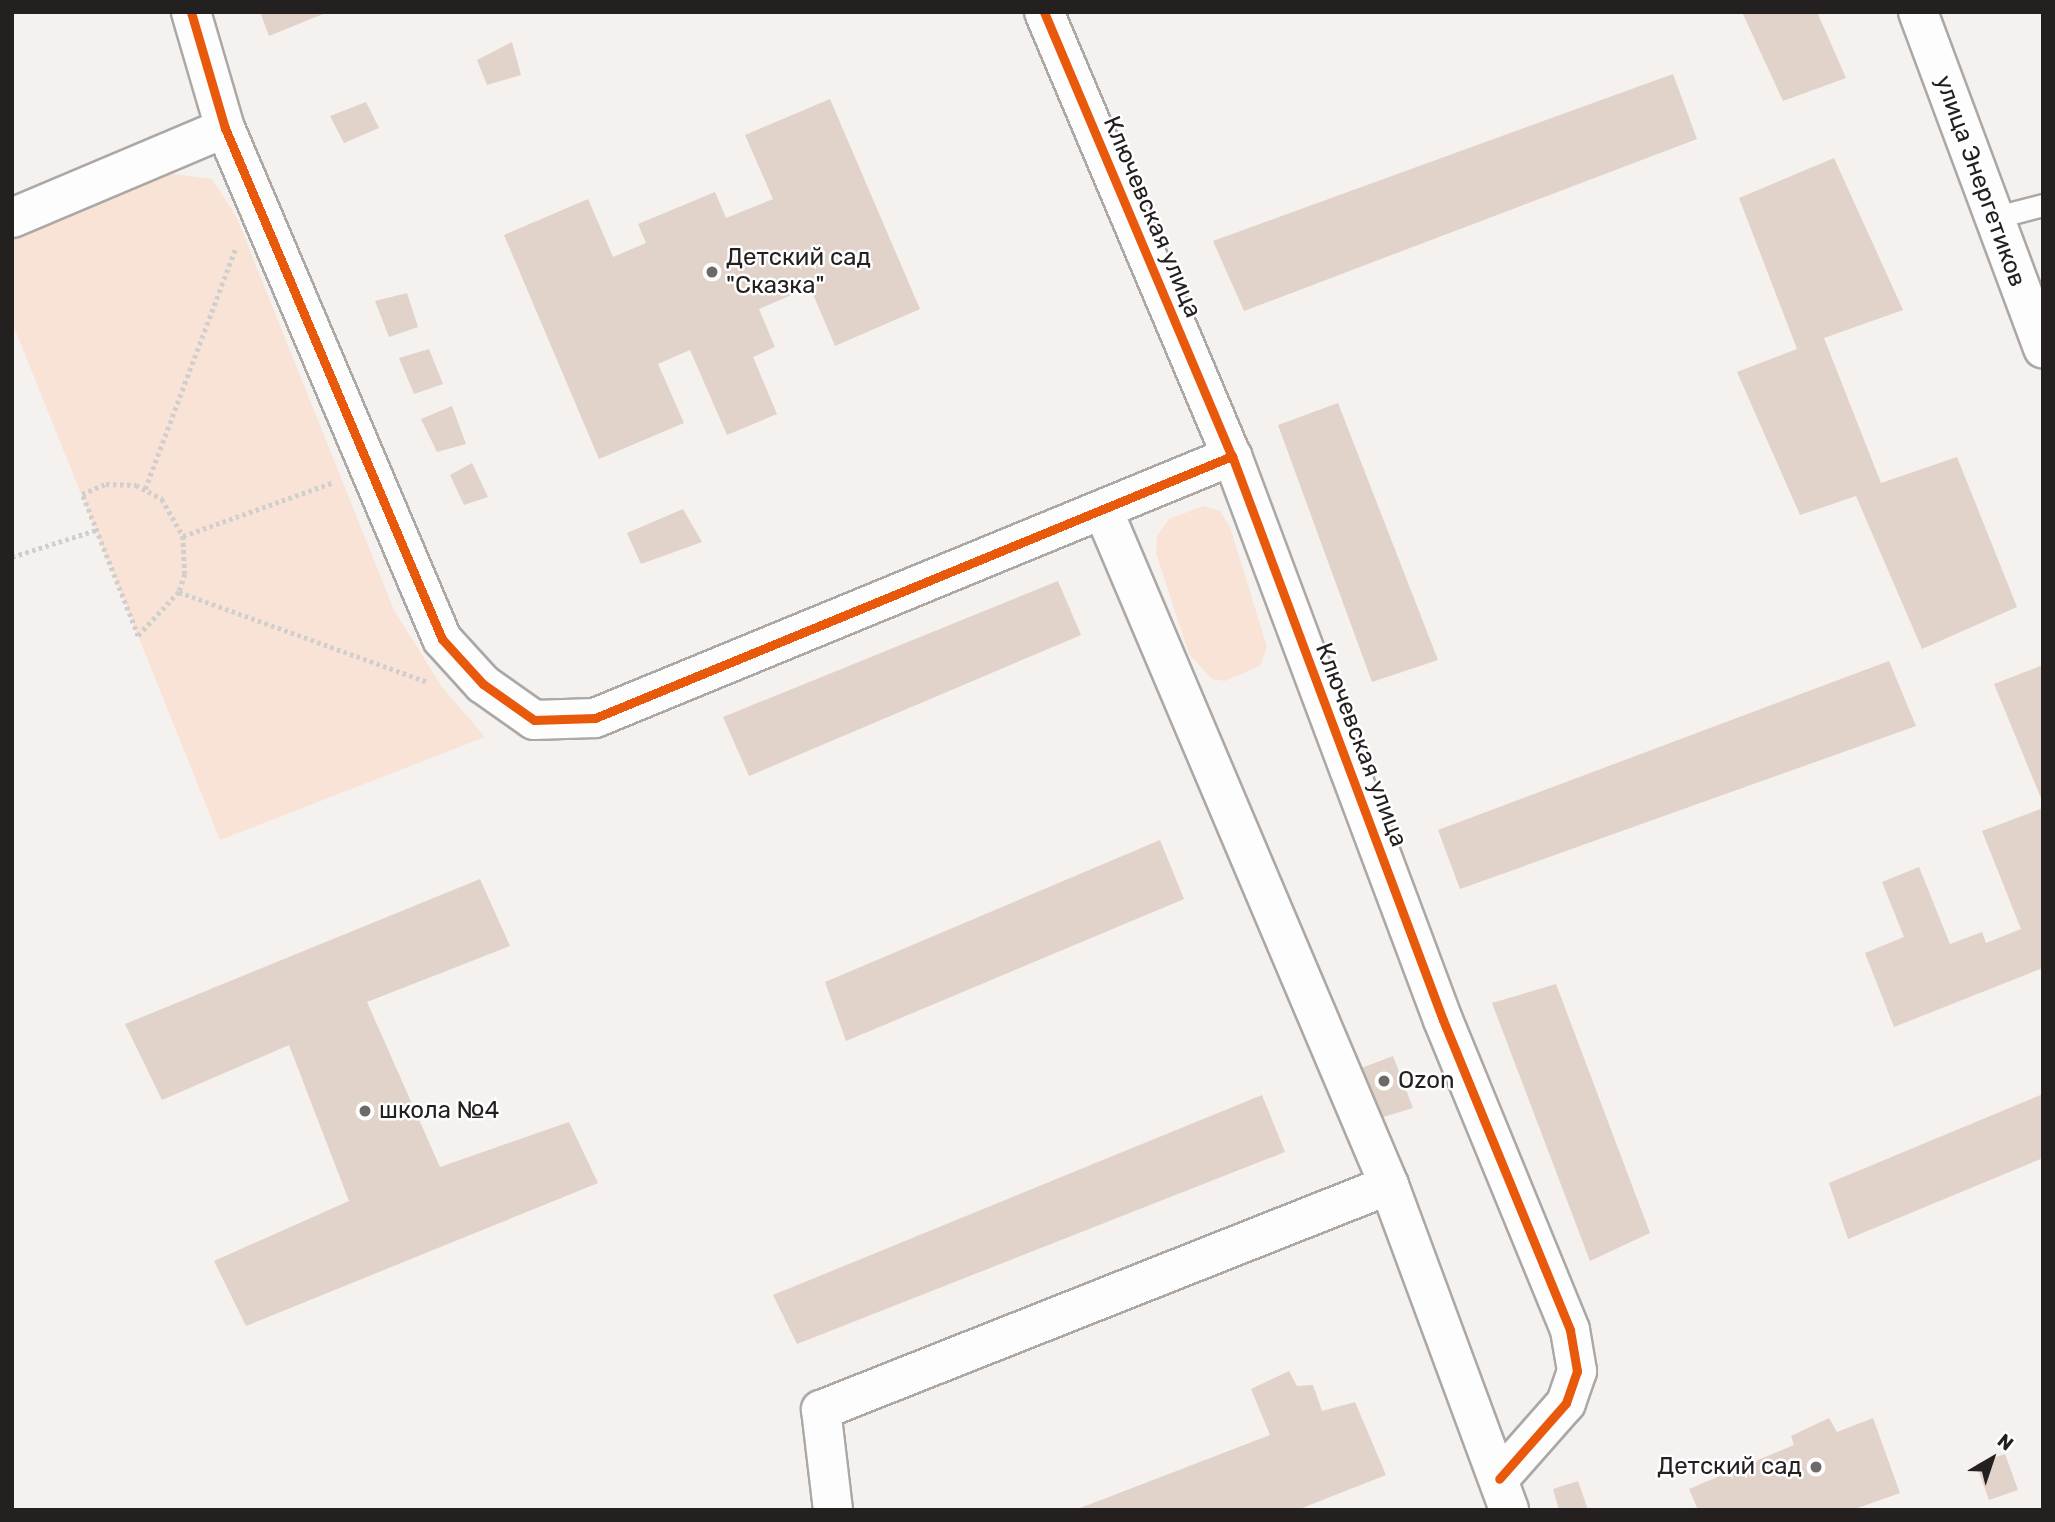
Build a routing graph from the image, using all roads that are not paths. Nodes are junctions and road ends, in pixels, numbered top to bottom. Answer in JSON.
{"nodes":[{"id":1,"x":191,"y":12,"type":"edge"},
{"id":2,"x":1044,"y":12,"type":"edge"},
{"id":3,"x":1919,"y":12,"type":"edge"},
{"id":4,"x":225,"y":128,"type":"junction"},
{"id":5,"x":2043,"y":205,"type":"edge"},
{"id":6,"x":12,"y":218,"type":"edge"},
{"id":7,"x":1993,"y":218,"type":"junction"},
{"id":8,"x":2043,"y":349,"type":"edge"},
{"id":9,"x":1232,"y":456,"type":"junction"},
{"id":10,"x":1104,"y":510,"type":"junction"},
{"id":11,"x":1389,"y":1185,"type":"junction"},
{"id":12,"x":1504,"y":1494,"type":"edge"},
{"id":13,"x":833,"y":1510,"type":"edge"}],
"edges":[{"from":1,"to":4,"type":"street"},
{"from":2,"to":9,"type":"street","name":"Ключевская улица"},
{"from":3,"to":7,"type":"street","name":"улица Энергетиков"},
{"from":4,"to":6,"type":"street"},
{"from":4,"to":10,"type":"street"},
{"from":5,"to":7,"type":"lane"},
{"from":7,"to":8,"type":"street","name":"улица Энергетиков"},
{"from":9,"to":10,"type":"street"},
{"from":9,"to":12,"type":"street","name":"Ключевская улица"},
{"from":10,"to":11,"type":"street"},
{"from":11,"to":12,"type":"street"},
{"from":11,"to":13,"type":"street"}]}
